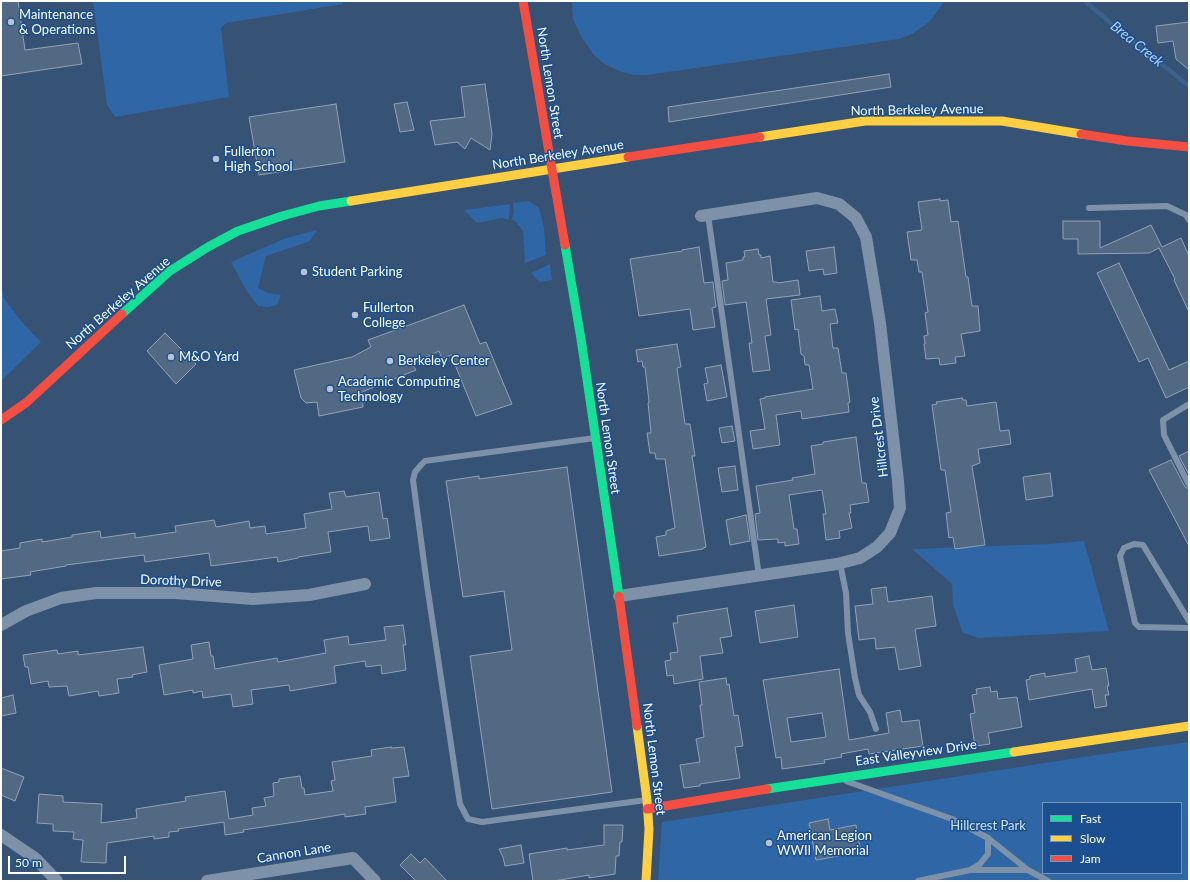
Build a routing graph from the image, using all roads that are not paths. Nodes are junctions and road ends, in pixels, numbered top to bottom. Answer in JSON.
{"nodes":[{"id":1,"x":523,"y":1,"type":"edge"},
{"id":2,"x":1189,"y":147,"type":"edge"},
{"id":3,"x":551,"y":170,"type":"junction"},
{"id":4,"x":1089,"y":208,"type":"dead end"},
{"id":5,"x":705,"y":215,"type":"joint"},
{"id":6,"x":1189,"y":220,"type":"edge"},
{"id":7,"x":1189,"y":404,"type":"edge"},
{"id":8,"x":1,"y":420,"type":"edge"},
{"id":9,"x":595,"y":438,"type":"junction"},
{"id":10,"x":1189,"y":485,"type":"edge"},
{"id":11,"x":840,"y":563,"type":"junction"},
{"id":12,"x":759,"y":576,"type":"junction"},
{"id":13,"x":365,"y":584,"type":"dead end"},
{"id":14,"x":619,"y":596,"type":"junction"},
{"id":15,"x":1189,"y":621,"type":"edge"},
{"id":16,"x":1,"y":625,"type":"edge"},
{"id":17,"x":1189,"y":628,"type":"edge"},
{"id":18,"x":1189,"y":726,"type":"edge"},
{"id":19,"x":876,"y":729,"type":"dead end"},
{"id":20,"x":836,"y":778,"type":"junction"},
{"id":21,"x":647,"y":805,"type":"junction"},
{"id":22,"x":1,"y":835,"type":"edge"},
{"id":23,"x":988,"y":838,"type":"junction"},
{"id":24,"x":970,"y":870,"type":"junction"},
{"id":25,"x":1028,"y":870,"type":"junction"},
{"id":26,"x":57,"y":881,"type":"edge"},
{"id":27,"x":207,"y":881,"type":"edge"},
{"id":28,"x":376,"y":881,"type":"edge"},
{"id":29,"x":646,"y":881,"type":"edge"},
{"id":30,"x":918,"y":881,"type":"edge"},
{"id":31,"x":1048,"y":881,"type":"edge"}],
"edges":[{"from":1,"to":3,"type":"street","name":"North Lemon Street"},
{"from":2,"to":3,"type":"street","name":"North Berkeley Avenue"},
{"from":3,"to":8,"type":"street","name":"North Berkeley Avenue"},
{"from":3,"to":9,"type":"street","name":"North Lemon Street"},
{"from":4,"to":6,"type":"lane"},
{"from":5,"to":11,"type":"street","name":"Hillcrest Drive"},
{"from":5,"to":12,"type":"lane"},
{"from":7,"to":10,"type":"lane"},
{"from":9,"to":14,"type":"street","name":"North Lemon Street"},
{"from":9,"to":21,"type":"lane"},
{"from":11,"to":12,"type":"street","name":"Hillcrest Drive"},
{"from":11,"to":19,"type":"lane"},
{"from":12,"to":14,"type":"street","name":"Hillcrest Drive"},
{"from":13,"to":16,"type":"street","name":"Dorothy Drive"},
{"from":14,"to":21,"type":"street","name":"North Lemon Street"},
{"from":15,"to":17,"type":"lane"},
{"from":18,"to":20,"type":"street","name":"East Valleyview Drive"},
{"from":20,"to":21,"type":"street","name":"East Valleyview Drive"},
{"from":20,"to":23,"type":"lane"},
{"from":21,"to":29,"type":"street","name":"North Lemon Street"},
{"from":22,"to":26,"type":"street"},
{"from":23,"to":24,"type":"lane"},
{"from":23,"to":25,"type":"lane"},
{"from":24,"to":25,"type":"lane"},
{"from":24,"to":30,"type":"lane"},
{"from":25,"to":31,"type":"lane"},
{"from":27,"to":28,"type":"street","name":"Cannon Lane"}]}
